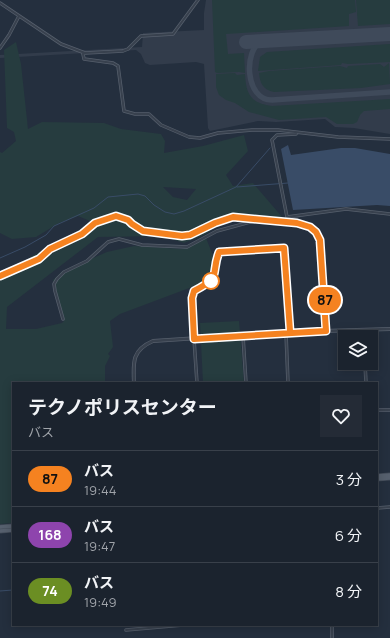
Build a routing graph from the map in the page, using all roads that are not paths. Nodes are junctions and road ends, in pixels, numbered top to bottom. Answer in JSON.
{"nodes":[{"id":1,"x":198,"y":0,"type":"edge"},
{"id":2,"x":0,"y":3,"type":"edge"},
{"id":3,"x":19,"y":16,"type":"junction"},
{"id":4,"x":0,"y":48,"type":"edge"},
{"id":5,"x":85,"y":53,"type":"junction"},
{"id":6,"x":338,"y":137,"type":"junction"},
{"id":7,"x":390,"y":139,"type":"edge"},
{"id":8,"x":390,"y":214,"type":"edge"},
{"id":9,"x":259,"y":220,"type":"junction"},
{"id":10,"x":0,"y":276,"type":"edge"},
{"id":11,"x":63,"y":319,"type":"dead end"},
{"id":12,"x":390,"y":329,"type":"edge"},
{"id":13,"x":376,"y":330,"type":"edge"},
{"id":14,"x":326,"y":331,"type":"junction"},
{"id":15,"x":338,"y":331,"type":"edge"},
{"id":16,"x":290,"y":332,"type":"junction"},
{"id":17,"x":286,"y":333,"type":"junction"},
{"id":18,"x":243,"y":336,"type":"junction"},
{"id":19,"x":194,"y":339,"type":"junction"},
{"id":20,"x":365,"y":370,"type":"edge"},
{"id":21,"x":134,"y":382,"type":"edge"},
{"id":22,"x":197,"y":382,"type":"edge"},
{"id":23,"x":246,"y":382,"type":"edge"},
{"id":24,"x":288,"y":382,"type":"edge"},
{"id":25,"x":366,"y":382,"type":"edge"},
{"id":26,"x":378,"y":410,"type":"edge"},
{"id":27,"x":390,"y":410,"type":"edge"},
{"id":28,"x":390,"y":477,"type":"edge"},
{"id":29,"x":378,"y":478,"type":"edge"},
{"id":30,"x":390,"y":507,"type":"edge"},
{"id":31,"x":378,"y":508,"type":"edge"},
{"id":32,"x":12,"y":526,"type":"edge"},
{"id":33,"x":0,"y":527,"type":"edge"},
{"id":34,"x":12,"y":530,"type":"edge"},
{"id":35,"x":0,"y":531,"type":"edge"},
{"id":36,"x":172,"y":626,"type":"edge"},
{"id":37,"x":332,"y":626,"type":"edge"},
{"id":38,"x":126,"y":630,"type":"dead end"},
{"id":39,"x":332,"y":638,"type":"edge"}],
"edges":[{"from":1,"to":5,"type":"street"},
{"from":2,"to":3,"type":"street"},
{"from":3,"to":4,"type":"street"},
{"from":3,"to":5,"type":"street"},
{"from":5,"to":6,"type":"street"},
{"from":6,"to":7,"type":"street"},
{"from":6,"to":8,"type":"street"},
{"from":9,"to":10,"type":"street"},
{"from":9,"to":11,"type":"street"},
{"from":9,"to":14,"type":"street"},
{"from":12,"to":13,"type":"street"},
{"from":14,"to":15,"type":"street"},
{"from":14,"to":16,"type":"street"},
{"from":16,"to":17,"type":"street"},
{"from":16,"to":19,"type":"street"},
{"from":17,"to":18,"type":"street"},
{"from":17,"to":24,"type":"street"},
{"from":18,"to":19,"type":"street"},
{"from":18,"to":23,"type":"street"},
{"from":19,"to":21,"type":"street"},
{"from":19,"to":22,"type":"street"},
{"from":20,"to":25,"type":"street"},
{"from":26,"to":27,"type":"street"},
{"from":28,"to":29,"type":"main road"},
{"from":30,"to":31,"type":"street"},
{"from":32,"to":33,"type":"main road"},
{"from":34,"to":35,"type":"main road"},
{"from":36,"to":38,"type":"street"},
{"from":37,"to":39,"type":"street"}]}
